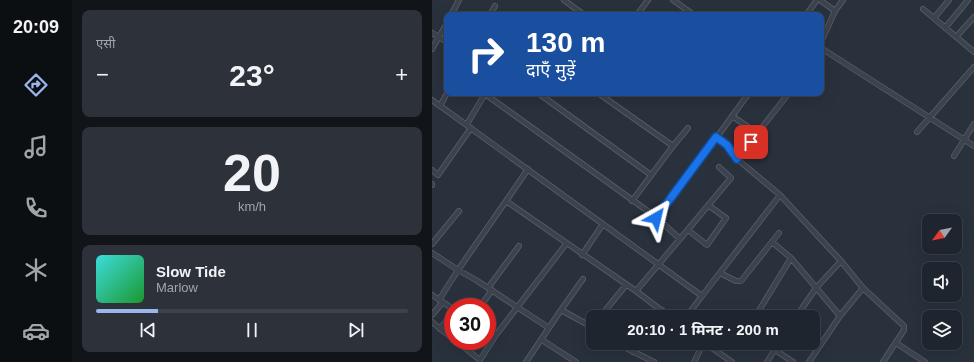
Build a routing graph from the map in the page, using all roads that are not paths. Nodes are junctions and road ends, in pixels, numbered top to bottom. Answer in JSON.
{"nodes":[{"id":1,"x":460,"y":0,"type":"edge"},
{"id":2,"x":564,"y":0,"type":"edge"},
{"id":3,"x":648,"y":0,"type":"edge"},
{"id":4,"x":672,"y":0,"type":"edge"},
{"id":5,"x":817,"y":0,"type":"edge"},
{"id":6,"x":820,"y":0,"type":"edge"},
{"id":7,"x":843,"y":0,"type":"edge"},
{"id":8,"x":949,"y":0,"type":"edge"},
{"id":9,"x":968,"y":0,"type":"edge"},
{"id":10,"x":495,"y":6,"type":"dead end"},
{"id":11,"x":923,"y":9,"type":"dead end"},
{"id":12,"x":835,"y":11,"type":"junction"},
{"id":13,"x":453,"y":12,"type":"edge"},
{"id":14,"x":492,"y":12,"type":"edge"},
{"id":15,"x":580,"y":12,"type":"edge"},
{"id":16,"x":639,"y":12,"type":"edge"},
{"id":17,"x":690,"y":12,"type":"edge"},
{"id":18,"x":808,"y":12,"type":"edge"},
{"id":19,"x":974,"y":17,"type":"edge"},
{"id":20,"x":934,"y":18,"type":"junction"},
{"id":21,"x":444,"y":27,"type":"edge"},
{"id":22,"x":945,"y":28,"type":"junction"},
{"id":23,"x":432,"y":33,"type":"edge"},
{"id":24,"x":824,"y":35,"type":"edge"},
{"id":25,"x":439,"y":36,"type":"junction"},
{"id":26,"x":956,"y":37,"type":"junction"},
{"id":27,"x":444,"y":40,"type":"edge"},
{"id":28,"x":432,"y":49,"type":"edge"},
{"id":29,"x":824,"y":50,"type":"edge"},
{"id":30,"x":974,"y":52,"type":"edge"},
{"id":31,"x":974,"y":67,"type":"edge"},
{"id":32,"x":968,"y":74,"type":"junction"},
{"id":33,"x":974,"y":77,"type":"edge"},
{"id":34,"x":445,"y":96,"type":"edge"},
{"id":35,"x":485,"y":96,"type":"edge"},
{"id":36,"x":489,"y":96,"type":"edge"},
{"id":37,"x":542,"y":96,"type":"edge"},
{"id":38,"x":602,"y":96,"type":"edge"},
{"id":39,"x":747,"y":96,"type":"edge"},
{"id":40,"x":787,"y":96,"type":"edge"},
{"id":41,"x":432,"y":100,"type":"edge"},
{"id":42,"x":440,"y":106,"type":"junction"},
{"id":43,"x":732,"y":116,"type":"junction"},
{"id":44,"x":930,"y":118,"type":"junction"},
{"id":45,"x":974,"y":124,"type":"edge"},
{"id":46,"x":469,"y":126,"type":"junction"},
{"id":47,"x":688,"y":128,"type":"dead end"},
{"id":48,"x":917,"y":132,"type":"dead end"},
{"id":49,"x":758,"y":133,"type":"junction"},
{"id":50,"x":716,"y":137,"type":"junction"},
{"id":51,"x":964,"y":140,"type":"junction"},
{"id":52,"x":673,"y":146,"type":"junction"},
{"id":53,"x":974,"y":146,"type":"edge"},
{"id":54,"x":954,"y":156,"type":"dead end"},
{"id":55,"x":737,"y":159,"type":"junction"},
{"id":56,"x":719,"y":167,"type":"dead end"},
{"id":57,"x":528,"y":169,"type":"junction"},
{"id":58,"x":432,"y":170,"type":"edge"},
{"id":59,"x":651,"y":175,"type":"junction"},
{"id":60,"x":780,"y":195,"type":"junction"},
{"id":61,"x":632,"y":201,"type":"junction"},
{"id":62,"x":506,"y":202,"type":"junction"},
{"id":63,"x":708,"y":205,"type":"junction"},
{"id":64,"x":459,"y":211,"type":"dead end"},
{"id":65,"x":656,"y":218,"type":"junction"},
{"id":66,"x":603,"y":224,"type":"junction"},
{"id":67,"x":688,"y":230,"type":"junction"},
{"id":68,"x":779,"y":233,"type":"dead end"},
{"id":69,"x":680,"y":239,"type":"junction"},
{"id":70,"x":772,"y":242,"type":"junction"},
{"id":71,"x":432,"y":244,"type":"edge"},
{"id":72,"x":566,"y":244,"type":"junction"},
{"id":73,"x":519,"y":246,"type":"dead end"},
{"id":74,"x":432,"y":253,"type":"edge"},
{"id":75,"x":582,"y":255,"type":"junction"},
{"id":76,"x":791,"y":258,"type":"junction"},
{"id":77,"x":841,"y":261,"type":"junction"},
{"id":78,"x":658,"y":264,"type":"junction"},
{"id":79,"x":458,"y":270,"type":"junction"},
{"id":80,"x":720,"y":273,"type":"junction"},
{"id":81,"x":583,"y":279,"type":"dead end"},
{"id":82,"x":626,"y":285,"type":"junction"},
{"id":83,"x":816,"y":288,"type":"junction"},
{"id":84,"x":863,"y":288,"type":"junction"},
{"id":85,"x":490,"y":289,"type":"junction"},
{"id":86,"x":636,"y":291,"type":"junction"},
{"id":87,"x":432,"y":295,"type":"edge"},
{"id":88,"x":702,"y":296,"type":"junction"},
{"id":89,"x":485,"y":298,"type":"edge"},
{"id":90,"x":441,"y":301,"type":"junction"},
{"id":91,"x":444,"y":303,"type":"edge"},
{"id":92,"x":517,"y":307,"type":"junction"},
{"id":93,"x":561,"y":310,"type":"junction"},
{"id":94,"x":606,"y":310,"type":"edge"},
{"id":95,"x":662,"y":310,"type":"edge"},
{"id":96,"x":691,"y":310,"type":"edge"},
{"id":97,"x":759,"y":310,"type":"edge"},
{"id":98,"x":801,"y":310,"type":"edge"},
{"id":99,"x":432,"y":315,"type":"edge"},
{"id":100,"x":840,"y":316,"type":"junction"},
{"id":101,"x":432,"y":322,"type":"edge"},
{"id":102,"x":586,"y":323,"type":"edge"},
{"id":103,"x":444,"y":324,"type":"edge"},
{"id":104,"x":549,"y":328,"type":"junction"},
{"id":105,"x":440,"y":329,"type":"junction"},
{"id":106,"x":444,"y":332,"type":"edge"},
{"id":107,"x":496,"y":335,"type":"edge"},
{"id":108,"x":542,"y":340,"type":"junction"},
{"id":109,"x":896,"y":343,"type":"junction"},
{"id":110,"x":466,"y":350,"type":"edge"},
{"id":111,"x":486,"y":350,"type":"edge"},
{"id":112,"x":629,"y":350,"type":"edge"},
{"id":113,"x":774,"y":350,"type":"edge"},
{"id":114,"x":776,"y":350,"type":"edge"},
{"id":115,"x":633,"y":352,"type":"joint"},
{"id":116,"x":479,"y":361,"type":"edge"},
{"id":117,"x":526,"y":362,"type":"edge"},
{"id":118,"x":576,"y":362,"type":"edge"},
{"id":119,"x":654,"y":362,"type":"edge"},
{"id":120,"x":694,"y":362,"type":"edge"},
{"id":121,"x":732,"y":362,"type":"edge"},
{"id":122,"x":767,"y":362,"type":"edge"},
{"id":123,"x":793,"y":362,"type":"edge"},
{"id":124,"x":809,"y":362,"type":"edge"},
{"id":125,"x":883,"y":362,"type":"edge"},
{"id":126,"x":925,"y":362,"type":"edge"}],
"edges":[{"from":1,"to":13,"type":"street"},
{"from":2,"to":15,"type":"street"},
{"from":3,"to":16,"type":"street"},
{"from":4,"to":17,"type":"street"},
{"from":5,"to":18,"type":"street"},
{"from":6,"to":12,"type":"street"},
{"from":7,"to":12,"type":"street"},
{"from":8,"to":20,"type":"street"},
{"from":9,"to":22,"type":"street"},
{"from":10,"to":14,"type":"street"},
{"from":11,"to":20,"type":"street"},
{"from":12,"to":24,"type":"street"},
{"from":19,"to":26,"type":"street"},
{"from":20,"to":22,"type":"street"},
{"from":21,"to":25,"type":"street"},
{"from":22,"to":26,"type":"street"},
{"from":23,"to":25,"type":"street"},
{"from":25,"to":27,"type":"street"},
{"from":25,"to":28,"type":"street"},
{"from":26,"to":30,"type":"street"},
{"from":29,"to":44,"type":"street"},
{"from":31,"to":32,"type":"street"},
{"from":32,"to":33,"type":"street"},
{"from":32,"to":44,"type":"street"},
{"from":34,"to":42,"type":"street"},
{"from":35,"to":46,"type":"street"},
{"from":36,"to":61,"type":"street"},
{"from":37,"to":59,"type":"street"},
{"from":38,"to":52,"type":"street"},
{"from":39,"to":43,"type":"street"},
{"from":40,"to":49,"type":"street"},
{"from":41,"to":42,"type":"street"},
{"from":42,"to":46,"type":"street"},
{"from":43,"to":49,"type":"street"},
{"from":43,"to":50,"type":"street"},
{"from":44,"to":48,"type":"street"},
{"from":44,"to":51,"type":"street"},
{"from":45,"to":51,"type":"street"},
{"from":46,"to":57,"type":"street"},
{"from":46,"to":58,"type":"street"},
{"from":47,"to":52,"type":"street"},
{"from":49,"to":55,"type":"street"},
{"from":50,"to":55,"type":"street"},
{"from":50,"to":65,"type":"street"},
{"from":51,"to":53,"type":"street"},
{"from":51,"to":54,"type":"street"},
{"from":52,"to":59,"type":"street"},
{"from":55,"to":60,"type":"street"},
{"from":56,"to":63,"type":"street"},
{"from":57,"to":62,"type":"street"},
{"from":57,"to":66,"type":"street"},
{"from":59,"to":61,"type":"street"},
{"from":60,"to":77,"type":"street"},
{"from":60,"to":80,"type":"street"},
{"from":61,"to":65,"type":"street"},
{"from":62,"to":72,"type":"street"},
{"from":62,"to":79,"type":"street"},
{"from":63,"to":67,"type":"street"},
{"from":63,"to":67,"type":"street"},
{"from":64,"to":71,"type":"street"},
{"from":65,"to":69,"type":"street"},
{"from":66,"to":75,"type":"street"},
{"from":66,"to":78,"type":"street"},
{"from":67,"to":69,"type":"street"},
{"from":68,"to":70,"type":"street"},
{"from":69,"to":78,"type":"street"},
{"from":70,"to":76,"type":"street"},
{"from":70,"to":80,"type":"street"},
{"from":72,"to":75,"type":"street"},
{"from":72,"to":92,"type":"street"},
{"from":73,"to":85,"type":"street"},
{"from":74,"to":79,"type":"street"},
{"from":75,"to":82,"type":"street"},
{"from":76,"to":83,"type":"street"},
{"from":76,"to":97,"type":"street"},
{"from":77,"to":83,"type":"street"},
{"from":77,"to":84,"type":"street"},
{"from":78,"to":86,"type":"street"},
{"from":78,"to":88,"type":"street"},
{"from":79,"to":85,"type":"street"},
{"from":79,"to":90,"type":"street"},
{"from":80,"to":88,"type":"street"},
{"from":81,"to":93,"type":"street"},
{"from":82,"to":86,"type":"street"},
{"from":82,"to":94,"type":"street"},
{"from":83,"to":98,"type":"street"},
{"from":83,"to":100,"type":"street"},
{"from":84,"to":100,"type":"street"},
{"from":84,"to":109,"type":"street"},
{"from":85,"to":89,"type":"street"},
{"from":85,"to":92,"type":"street"},
{"from":86,"to":95,"type":"street"},
{"from":87,"to":90,"type":"street"},
{"from":88,"to":96,"type":"street"},
{"from":90,"to":91,"type":"street"},
{"from":90,"to":99,"type":"street"},
{"from":92,"to":104,"type":"street"},
{"from":92,"to":107,"type":"street"},
{"from":93,"to":102,"type":"street"},
{"from":93,"to":104,"type":"street"},
{"from":100,"to":124,"type":"street"},
{"from":101,"to":105,"type":"street"},
{"from":103,"to":105,"type":"street"},
{"from":104,"to":108,"type":"street"},
{"from":105,"to":106,"type":"street"},
{"from":108,"to":117,"type":"street"},
{"from":108,"to":118,"type":"street"},
{"from":109,"to":125,"type":"street"},
{"from":109,"to":126,"type":"street"},
{"from":110,"to":116,"type":"street"},
{"from":111,"to":116,"type":"street"},
{"from":112,"to":115,"type":"street"},
{"from":113,"to":122,"type":"street"},
{"from":114,"to":123,"type":"street"},
{"from":115,"to":119,"type":"street"},
{"from":120,"to":121,"type":"street"}]}
